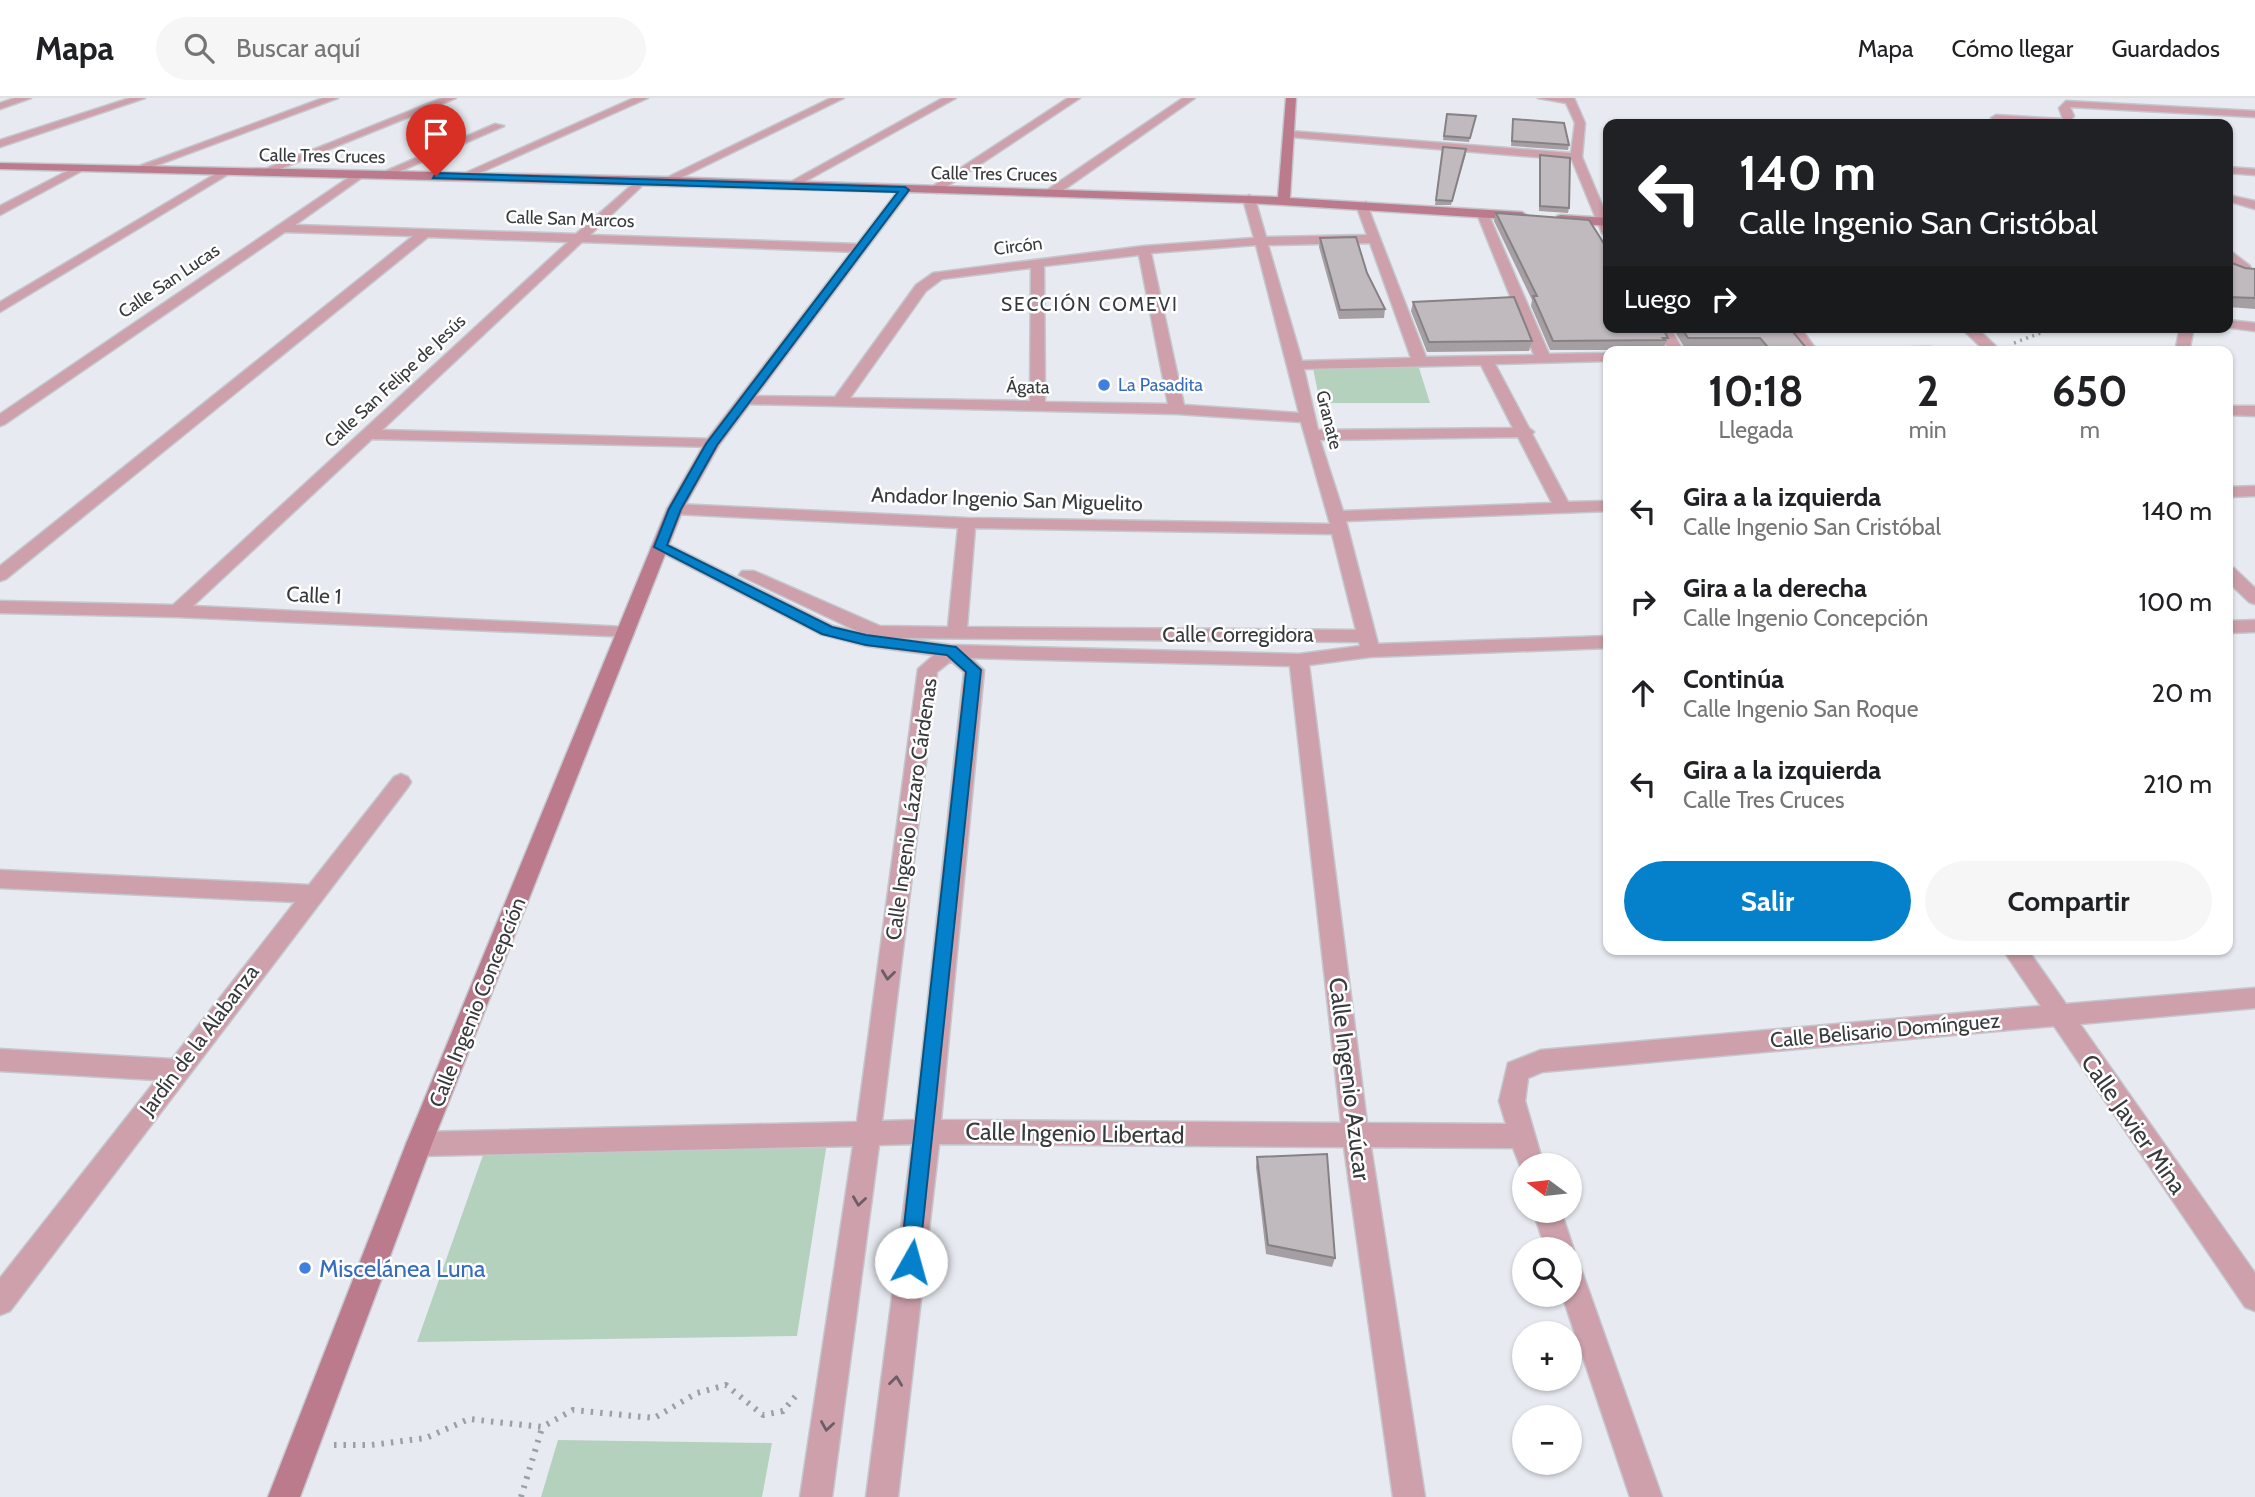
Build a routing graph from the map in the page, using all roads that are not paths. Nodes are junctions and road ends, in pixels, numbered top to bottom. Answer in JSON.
{"nodes":[{"id":1,"x":26,"y":98,"type":"edge"},
{"id":2,"x":140,"y":98,"type":"edge"},
{"id":3,"x":333,"y":98,"type":"edge"},
{"id":4,"x":451,"y":98,"type":"edge"},
{"id":5,"x":643,"y":98,"type":"edge"},
{"id":6,"x":839,"y":98,"type":"edge"},
{"id":7,"x":951,"y":98,"type":"edge"},
{"id":8,"x":1074,"y":98,"type":"edge"},
{"id":9,"x":1190,"y":98,"type":"edge"},
{"id":10,"x":1290,"y":98,"type":"edge"},
{"id":11,"x":1543,"y":98,"type":"edge"},
{"id":12,"x":1569,"y":99,"type":"edge"},
{"id":13,"x":0,"y":106,"type":"edge"},
{"id":14,"x":2255,"y":114,"type":"edge"},
{"id":15,"x":1996,"y":118,"type":"dead end"},
{"id":16,"x":2012,"y":119,"type":"edge"},
{"id":17,"x":2068,"y":119,"type":"edge"},
{"id":18,"x":499,"y":126,"type":"dead end"},
{"id":19,"x":1290,"y":134,"type":"junction"},
{"id":20,"x":0,"y":144,"type":"edge"},
{"id":21,"x":1576,"y":157,"type":"junction"},
{"id":22,"x":0,"y":166,"type":"edge"},
{"id":23,"x":83,"y":167,"type":"junction"},
{"id":24,"x":140,"y":168,"type":"junction"},
{"id":25,"x":2233,"y":170,"type":"edge"},
{"id":26,"x":226,"y":172,"type":"junction"},
{"id":27,"x":2255,"y":172,"type":"edge"},
{"id":28,"x":261,"y":173,"type":"junction"},
{"id":29,"x":361,"y":174,"type":"junction"},
{"id":30,"x":385,"y":174,"type":"junction"},
{"id":31,"x":462,"y":177,"type":"junction"},
{"id":32,"x":640,"y":181,"type":"junction"},
{"id":33,"x":666,"y":181,"type":"junction"},
{"id":34,"x":791,"y":185,"type":"junction"},
{"id":35,"x":905,"y":190,"type":"junction"},
{"id":36,"x":933,"y":190,"type":"junction"},
{"id":37,"x":1051,"y":193,"type":"junction"},
{"id":38,"x":1249,"y":199,"type":"junction"},
{"id":39,"x":2233,"y":199,"type":"edge"},
{"id":40,"x":1284,"y":201,"type":"junction"},
{"id":41,"x":1362,"y":205,"type":"junction"},
{"id":42,"x":2255,"y":205,"type":"edge"},
{"id":43,"x":0,"y":211,"type":"edge"},
{"id":44,"x":1483,"y":214,"type":"junction"},
{"id":45,"x":1535,"y":217,"type":"edge"},
{"id":46,"x":1549,"y":218,"type":"edge"},
{"id":47,"x":1603,"y":219,"type":"edge"},
{"id":48,"x":1603,"y":226,"type":"edge"},
{"id":49,"x":281,"y":228,"type":"junction"},
{"id":50,"x":426,"y":232,"type":"junction"},
{"id":51,"x":580,"y":237,"type":"junction"},
{"id":52,"x":1376,"y":239,"type":"junction"},
{"id":53,"x":1263,"y":241,"type":"junction"},
{"id":54,"x":858,"y":248,"type":"junction"},
{"id":55,"x":1144,"y":250,"type":"junction"},
{"id":56,"x":2233,"y":257,"type":"edge"},
{"id":57,"x":1038,"y":264,"type":"junction"},
{"id":58,"x":2250,"y":269,"type":"edge"},
{"id":59,"x":0,"y":308,"type":"edge"},
{"id":60,"x":2233,"y":325,"type":"edge"},
{"id":61,"x":2255,"y":327,"type":"edge"},
{"id":62,"x":1974,"y":333,"type":"edge"},
{"id":63,"x":1988,"y":346,"type":"edge"},
{"id":64,"x":1603,"y":357,"type":"edge"},
{"id":65,"x":1543,"y":358,"type":"junction"},
{"id":66,"x":1485,"y":359,"type":"junction"},
{"id":67,"x":1421,"y":364,"type":"junction"},
{"id":68,"x":1296,"y":365,"type":"junction"},
{"id":69,"x":747,"y":400,"type":"junction"},
{"id":70,"x":840,"y":401,"type":"junction"},
{"id":71,"x":1037,"y":406,"type":"junction"},
{"id":72,"x":1177,"y":409,"type":"junction"},
{"id":73,"x":2233,"y":411,"type":"edge"},
{"id":74,"x":2255,"y":411,"type":"edge"},
{"id":75,"x":1308,"y":418,"type":"junction"},
{"id":76,"x":0,"y":421,"type":"edge"},
{"id":77,"x":1526,"y":432,"type":"junction"},
{"id":78,"x":366,"y":434,"type":"junction"},
{"id":79,"x":1311,"y":435,"type":"junction"},
{"id":80,"x":712,"y":444,"type":"junction"},
{"id":81,"x":2255,"y":491,"type":"edge"},
{"id":82,"x":2233,"y":492,"type":"edge"},
{"id":83,"x":1603,"y":506,"type":"edge"},
{"id":84,"x":1562,"y":507,"type":"junction"},
{"id":85,"x":675,"y":509,"type":"junction"},
{"id":86,"x":1337,"y":522,"type":"junction"},
{"id":87,"x":968,"y":523,"type":"junction"},
{"id":88,"x":660,"y":547,"type":"junction"},
{"id":89,"x":0,"y":575,"type":"edge"},
{"id":90,"x":748,"y":575,"type":"dead end"},
{"id":91,"x":2233,"y":577,"type":"edge"},
{"id":92,"x":2255,"y":598,"type":"edge"},
{"id":93,"x":0,"y":607,"type":"edge"},
{"id":94,"x":177,"y":611,"type":"junction"},
{"id":95,"x":2255,"y":626,"type":"edge"},
{"id":96,"x":2233,"y":627,"type":"edge"},
{"id":97,"x":625,"y":633,"type":"junction"},
{"id":98,"x":954,"y":642,"type":"junction"},
{"id":99,"x":1603,"y":642,"type":"edge"},
{"id":100,"x":1368,"y":643,"type":"junction"},
{"id":101,"x":1299,"y":660,"type":"junction"},
{"id":102,"x":401,"y":782,"type":"dead end"},
{"id":103,"x":0,"y":879,"type":"edge"},
{"id":104,"x":311,"y":894,"type":"junction"},
{"id":105,"x":2018,"y":955,"type":"edge"},
{"id":106,"x":2255,"y":998,"type":"edge"},
{"id":107,"x":2058,"y":1015,"type":"junction"},
{"id":108,"x":0,"y":1060,"type":"edge"},
{"id":109,"x":177,"y":1070,"type":"junction"},
{"id":110,"x":927,"y":1132,"type":"junction"},
{"id":111,"x":868,"y":1133,"type":"junction"},
{"id":112,"x":1356,"y":1136,"type":"junction"},
{"id":113,"x":1521,"y":1136,"type":"junction"},
{"id":114,"x":419,"y":1144,"type":"junction"},
{"id":115,"x":1527,"y":1153,"type":"edge"},
{"id":116,"x":2255,"y":1297,"type":"edge"},
{"id":117,"x":0,"y":1301,"type":"edge"},
{"id":118,"x":1580,"y":1307,"type":"edge"},
{"id":119,"x":284,"y":1497,"type":"edge"},
{"id":120,"x":816,"y":1497,"type":"edge"},
{"id":121,"x":882,"y":1497,"type":"edge"},
{"id":122,"x":1409,"y":1497,"type":"edge"},
{"id":123,"x":1646,"y":1497,"type":"edge"}],
"edges":[{"from":1,"to":13,"type":"street"},
{"from":2,"to":20,"type":"street"},
{"from":3,"to":24,"type":"street"},
{"from":4,"to":28,"type":"street"},
{"from":5,"to":31,"type":"street"},
{"from":6,"to":33,"type":"street"},
{"from":7,"to":34,"type":"street"},
{"from":8,"to":36,"type":"street"},
{"from":9,"to":37,"type":"street"},
{"from":10,"to":19,"type":"street"},
{"from":11,"to":12,"type":"street"},
{"from":12,"to":21,"type":"street"},
{"from":14,"to":17,"type":"street"},
{"from":15,"to":16,"type":"street"},
{"from":18,"to":30,"type":"street"},
{"from":19,"to":21,"type":"street"},
{"from":19,"to":40,"type":"street"},
{"from":21,"to":47,"type":"street"},
{"from":22,"to":23,"type":"street","name":"Calle Tres Cruces"},
{"from":23,"to":24,"type":"street","name":"Calle Tres Cruces"},
{"from":23,"to":43,"type":"street"},
{"from":24,"to":26,"type":"street","name":"Calle Tres Cruces"},
{"from":25,"to":27,"type":"street"},
{"from":26,"to":28,"type":"street","name":"Calle Tres Cruces"},
{"from":26,"to":59,"type":"street"},
{"from":28,"to":29,"type":"street","name":"Calle Tres Cruces"},
{"from":29,"to":30,"type":"street","name":"Calle Tres Cruces"},
{"from":29,"to":49,"type":"street","name":"Calle San Lucas"},
{"from":30,"to":31,"type":"street","name":"Calle Tres Cruces"},
{"from":31,"to":32,"type":"street","name":"Calle Tres Cruces"},
{"from":32,"to":33,"type":"street","name":"Calle Tres Cruces"},
{"from":32,"to":51,"type":"street","name":"Calle San Felipe de Jesús"},
{"from":33,"to":34,"type":"street","name":"Calle Tres Cruces"},
{"from":34,"to":35,"type":"street","name":"Calle Tres Cruces"},
{"from":35,"to":36,"type":"street","name":"Calle Tres Cruces"},
{"from":35,"to":54,"type":"street","name":"Calle Ingenio Concepción"},
{"from":36,"to":37,"type":"street","name":"Calle Tres Cruces"},
{"from":37,"to":38,"type":"street","name":"Calle Tres Cruces"},
{"from":38,"to":40,"type":"street","name":"Calle Tres Cruces"},
{"from":38,"to":53,"type":"street","name":"Granate"},
{"from":39,"to":42,"type":"street"},
{"from":40,"to":41,"type":"street","name":"Calle Tres Cruces"},
{"from":41,"to":44,"type":"street","name":"Calle Tres Cruces"},
{"from":41,"to":52,"type":"street"},
{"from":44,"to":45,"type":"street","name":"Calle Tres Cruces"},
{"from":44,"to":65,"type":"street"},
{"from":46,"to":48,"type":"street"},
{"from":49,"to":50,"type":"street","name":"Calle San Marcos"},
{"from":49,"to":76,"type":"street","name":"Calle San Lucas"},
{"from":50,"to":51,"type":"street","name":"Calle San Marcos"},
{"from":50,"to":89,"type":"street"},
{"from":51,"to":54,"type":"street","name":"Calle San Marcos"},
{"from":51,"to":78,"type":"street","name":"Calle San Felipe de Jesús"},
{"from":52,"to":53,"type":"street","name":"Circón"},
{"from":52,"to":67,"type":"street"},
{"from":53,"to":55,"type":"street","name":"Circón"},
{"from":53,"to":68,"type":"street","name":"Granate"},
{"from":54,"to":69,"type":"street","name":"Calle Ingenio Concepción"},
{"from":55,"to":57,"type":"street","name":"Circón"},
{"from":55,"to":72,"type":"street"},
{"from":56,"to":58,"type":"street"},
{"from":57,"to":70,"type":"street","name":"Circón"},
{"from":57,"to":71,"type":"street"},
{"from":60,"to":61,"type":"street"},
{"from":62,"to":63,"type":"street"},
{"from":64,"to":65,"type":"street"},
{"from":65,"to":66,"type":"street"},
{"from":66,"to":67,"type":"street"},
{"from":66,"to":77,"type":"street"},
{"from":67,"to":68,"type":"street"},
{"from":68,"to":75,"type":"street","name":"Granate"},
{"from":69,"to":70,"type":"street","name":"Ágata"},
{"from":69,"to":80,"type":"street","name":"Calle Ingenio Concepción"},
{"from":70,"to":71,"type":"street","name":"Ágata"},
{"from":71,"to":72,"type":"street","name":"Ágata"},
{"from":72,"to":75,"type":"street","name":"Ágata"},
{"from":73,"to":74,"type":"street"},
{"from":75,"to":79,"type":"street","name":"Granate"},
{"from":77,"to":79,"type":"street"},
{"from":77,"to":84,"type":"street"},
{"from":78,"to":80,"type":"street"},
{"from":78,"to":94,"type":"street","name":"Calle San Felipe de Jesús"},
{"from":79,"to":86,"type":"street","name":"Granate"},
{"from":80,"to":85,"type":"street","name":"Calle Ingenio Concepción"},
{"from":81,"to":82,"type":"street"},
{"from":83,"to":84,"type":"street","name":"Andador Ingenio San Miguelito"},
{"from":84,"to":86,"type":"street","name":"Andador Ingenio San Miguelito"},
{"from":85,"to":87,"type":"street","name":"Andador Ingenio San Miguelito"},
{"from":85,"to":88,"type":"street","name":"Calle Ingenio Concepción"},
{"from":86,"to":87,"type":"street","name":"Andador Ingenio San Miguelito"},
{"from":86,"to":100,"type":"street","name":"Granate"},
{"from":87,"to":98,"type":"street"},
{"from":88,"to":97,"type":"street","name":"Calle Ingenio Concepción"},
{"from":88,"to":98,"type":"street"},
{"from":90,"to":98,"type":"street"},
{"from":91,"to":92,"type":"street"},
{"from":93,"to":94,"type":"street","name":"Calle 1"},
{"from":94,"to":97,"type":"street","name":"Calle 1"},
{"from":95,"to":96,"type":"street"},
{"from":97,"to":114,"type":"street","name":"Calle Ingenio Concepción"},
{"from":98,"to":100,"type":"street"},
{"from":98,"to":101,"type":"street","name":"Calle Corregidora"},
{"from":98,"to":110,"type":"street","name":"Calle Ingenio Lázaro Cárdenas"},
{"from":98,"to":111,"type":"street","name":"Calle Ingenio Lázaro Cárdenas","one_way":true},
{"from":99,"to":100,"type":"street","name":"Calle Corregidora"},
{"from":100,"to":101,"type":"street","name":"Calle Corregidora"},
{"from":101,"to":112,"type":"street","name":"Calle Ingenio Azúcar"},
{"from":102,"to":104,"type":"street","name":"Jardín de la Alabanza"},
{"from":103,"to":104,"type":"street"},
{"from":104,"to":109,"type":"street","name":"Jardín de la Alabanza"},
{"from":105,"to":107,"type":"street","name":"Calle Javier Mina"},
{"from":106,"to":107,"type":"street","name":"Calle Belisario Domínguez"},
{"from":107,"to":113,"type":"street","name":"Calle Belisario Domínguez"},
{"from":107,"to":116,"type":"street","name":"Calle Javier Mina"},
{"from":108,"to":109,"type":"street"},
{"from":109,"to":117,"type":"street","name":"Jardín de la Alabanza"},
{"from":110,"to":111,"type":"street","name":"Calle Ingenio Libertad"},
{"from":110,"to":112,"type":"street","name":"Calle Ingenio Libertad"},
{"from":121,"to":110,"type":"street","name":"Calle Ingenio Lázaro Cárdenas","one_way":true},
{"from":111,"to":114,"type":"street","name":"Calle Ingenio Libertad"},
{"from":111,"to":120,"type":"street","name":"Calle Ingenio Lázaro Cárdenas","one_way":true},
{"from":112,"to":113,"type":"street","name":"Calle Ingenio Libertad"},
{"from":112,"to":122,"type":"street","name":"Calle Ingenio Azúcar"},
{"from":113,"to":115,"type":"street"},
{"from":114,"to":119,"type":"street","name":"Calle Ingenio Concepción"},
{"from":118,"to":123,"type":"street"}]}
